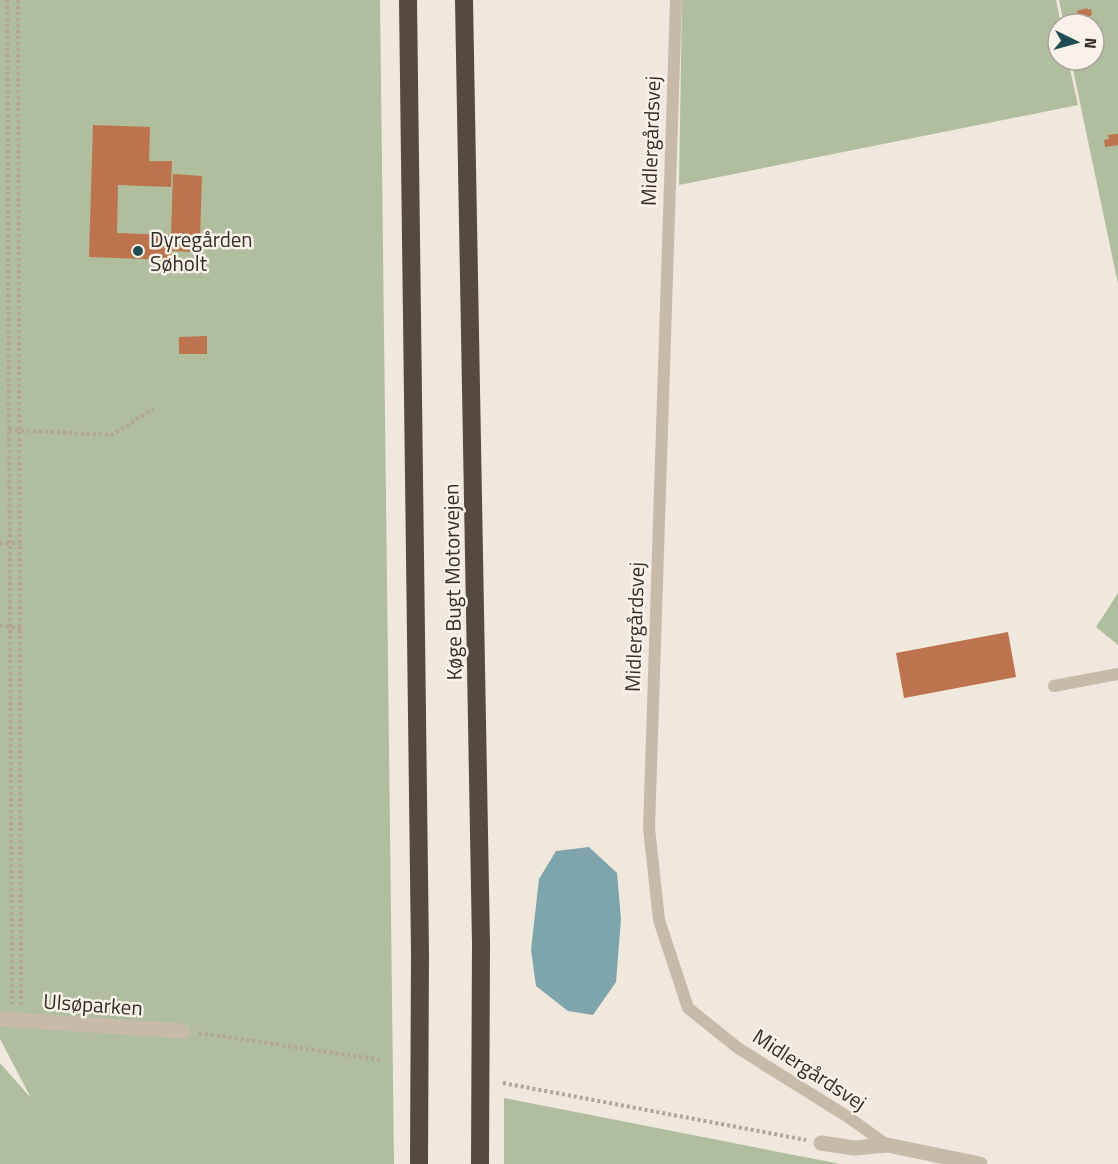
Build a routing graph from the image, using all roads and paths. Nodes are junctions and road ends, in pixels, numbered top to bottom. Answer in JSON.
{"nodes":[{"id":1,"x":7,"y":0,"type":"edge"},
{"id":2,"x":18,"y":0,"type":"edge"},
{"id":3,"x":408,"y":0,"type":"edge"},
{"id":4,"x":464,"y":0,"type":"edge"},
{"id":5,"x":676,"y":0,"type":"edge"},
{"id":6,"x":153,"y":409,"type":"dead end"},
{"id":7,"x":9,"y":430,"type":"junction"},
{"id":8,"x":20,"y":431,"type":"junction"},
{"id":9,"x":0,"y":543,"type":"edge"},
{"id":10,"x":10,"y":543,"type":"junction"},
{"id":11,"x":20,"y":543,"type":"junction"},
{"id":12,"x":0,"y":625,"type":"edge"},
{"id":13,"x":10,"y":627,"type":"junction"},
{"id":14,"x":21,"y":630,"type":"junction"},
{"id":15,"x":1118,"y":674,"type":"edge"},
{"id":16,"x":1054,"y":686,"type":"dead end"},
{"id":17,"x":11,"y":1020,"type":"edge"},
{"id":18,"x":183,"y":1031,"type":"joint"},
{"id":19,"x":382,"y":1060,"type":"dead end"},
{"id":20,"x":503,"y":1083,"type":"dead end"},
{"id":21,"x":821,"y":1143,"type":"joint"},
{"id":22,"x":887,"y":1145,"type":"junction"},
{"id":23,"x":419,"y":1164,"type":"edge"},
{"id":24,"x":480,"y":1164,"type":"edge"},
{"id":25,"x":980,"y":1164,"type":"edge"}],
"edges":[{"from":1,"to":7,"type":"path"},
{"from":2,"to":8,"type":"path"},
{"from":3,"to":23,"type":"highway","name":"Køge Bugt Motorvejen"},
{"from":4,"to":24,"type":"highway","name":"Køge Bugt Motorvejen"},
{"from":5,"to":22,"type":"lane","name":"Midlergårdsvej"},
{"from":6,"to":8,"type":"path"},
{"from":7,"to":8,"type":"path"},
{"from":7,"to":10,"type":"path"},
{"from":8,"to":11,"type":"path"},
{"from":9,"to":10,"type":"path"},
{"from":10,"to":11,"type":"path"},
{"from":10,"to":13,"type":"path"},
{"from":11,"to":14,"type":"path"},
{"from":12,"to":13,"type":"path"},
{"from":13,"to":14,"type":"path"},
{"from":13,"to":17,"type":"path"},
{"from":14,"to":17,"type":"path"},
{"from":15,"to":16,"type":"lane"},
{"from":17,"to":18,"type":"street","name":"Ulsøparken"},
{"from":18,"to":19,"type":"path"},
{"from":20,"to":21,"type":"path"},
{"from":21,"to":22,"type":"street","name":"Midlergårdsvej"},
{"from":22,"to":25,"type":"street","name":"Midlergårdsvej"}]}
